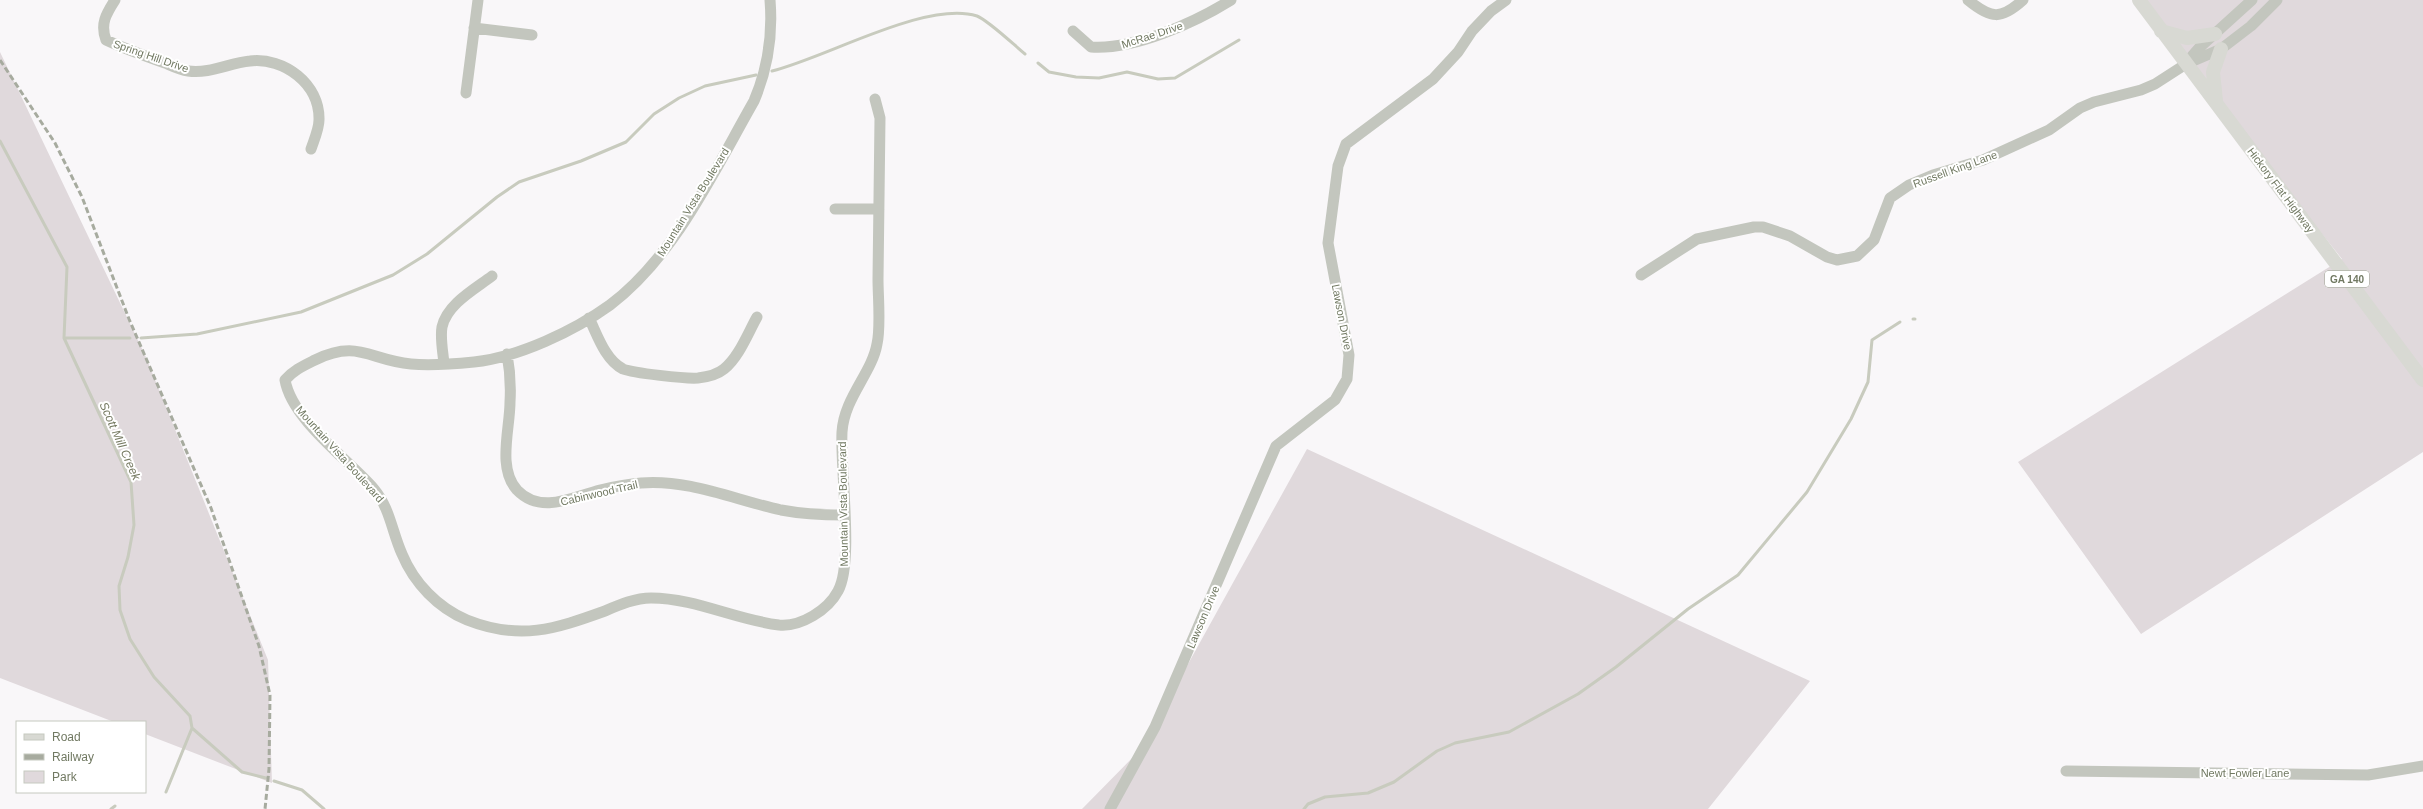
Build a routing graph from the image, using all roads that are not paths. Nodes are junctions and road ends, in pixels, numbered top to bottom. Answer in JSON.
{"nodes":[{"id":1,"x":115,"y":0,"type":"edge"},
{"id":2,"x":478,"y":0,"type":"edge"},
{"id":3,"x":770,"y":0,"type":"edge"},
{"id":4,"x":1231,"y":0,"type":"edge"},
{"id":5,"x":1506,"y":0,"type":"edge"},
{"id":6,"x":1968,"y":0,"type":"edge"},
{"id":7,"x":2023,"y":0,"type":"edge"},
{"id":8,"x":2139,"y":0,"type":"edge"},
{"id":9,"x":2252,"y":0,"type":"edge"},
{"id":10,"x":2277,"y":0,"type":"edge"},
{"id":11,"x":474,"y":28,"type":"junction"},
{"id":12,"x":1073,"y":30,"type":"dead end"},
{"id":13,"x":2161,"y":31,"type":"junction"},
{"id":14,"x":2214,"y":34,"type":"junction"},
{"id":15,"x":532,"y":35,"type":"dead end"},
{"id":16,"x":2221,"y":49,"type":"junction"},
{"id":17,"x":2186,"y":64,"type":"junction"},
{"id":18,"x":466,"y":94,"type":"dead end"},
{"id":19,"x":875,"y":99,"type":"dead end"},
{"id":20,"x":2217,"y":105,"type":"junction"},
{"id":21,"x":311,"y":149,"type":"dead end"},
{"id":22,"x":835,"y":209,"type":"dead end"},
{"id":23,"x":879,"y":209,"type":"junction"},
{"id":24,"x":1642,"y":275,"type":"dead end"},
{"id":25,"x":492,"y":276,"type":"dead end"},
{"id":26,"x":757,"y":317,"type":"dead end"},
{"id":27,"x":589,"y":318,"type":"junction"},
{"id":28,"x":507,"y":354,"type":"junction"},
{"id":29,"x":444,"y":364,"type":"junction"},
{"id":30,"x":2423,"y":380,"type":"edge"},
{"id":31,"x":844,"y":515,"type":"junction"},
{"id":32,"x":2423,"y":766,"type":"edge"},
{"id":33,"x":2066,"y":771,"type":"dead end"},
{"id":34,"x":1110,"y":809,"type":"edge"}],
"edges":[{"from":1,"to":21,"type":"street","name":"Spring Hill Drive"},
{"from":2,"to":11,"type":"street"},
{"from":3,"to":27,"type":"street","name":"Mountain Vista Boulevard"},
{"from":4,"to":12,"type":"street","name":"McRae Drive"},
{"from":5,"to":34,"type":"street","name":"Lawson Drive"},
{"from":6,"to":7,"type":"street"},
{"from":8,"to":13,"type":"main road","name":"Hickory Flat Highway","number":"GA 140"},
{"from":9,"to":14,"type":"street"},
{"from":10,"to":16,"type":"street"},
{"from":11,"to":15,"type":"street"},
{"from":11,"to":18,"type":"street"},
{"from":13,"to":14,"type":"main road"},
{"from":13,"to":17,"type":"main road","name":"Hickory Flat Highway","number":"GA 140"},
{"from":14,"to":17,"type":"street"},
{"from":16,"to":17,"type":"street"},
{"from":16,"to":20,"type":"main road"},
{"from":17,"to":20,"type":"main road","name":"Hickory Flat Highway","number":"GA 140"},
{"from":17,"to":24,"type":"street","name":"Russell King Lane"},
{"from":19,"to":23,"type":"street","name":"Mountain Vista Boulevard"},
{"from":20,"to":30,"type":"main road","name":"Hickory Flat Highway","number":"GA 140"},
{"from":22,"to":23,"type":"street"},
{"from":23,"to":31,"type":"street","name":"Mountain Vista Boulevard"},
{"from":25,"to":29,"type":"street"},
{"from":26,"to":27,"type":"street"},
{"from":27,"to":28,"type":"street","name":"Mountain Vista Boulevard"},
{"from":28,"to":29,"type":"street","name":"Mountain Vista Boulevard"},
{"from":28,"to":31,"type":"street","name":"Cabinwood Trail"},
{"from":29,"to":31,"type":"street","name":"Mountain Vista Boulevard"},
{"from":32,"to":33,"type":"street","name":"Newt Fowler Lane"}]}
